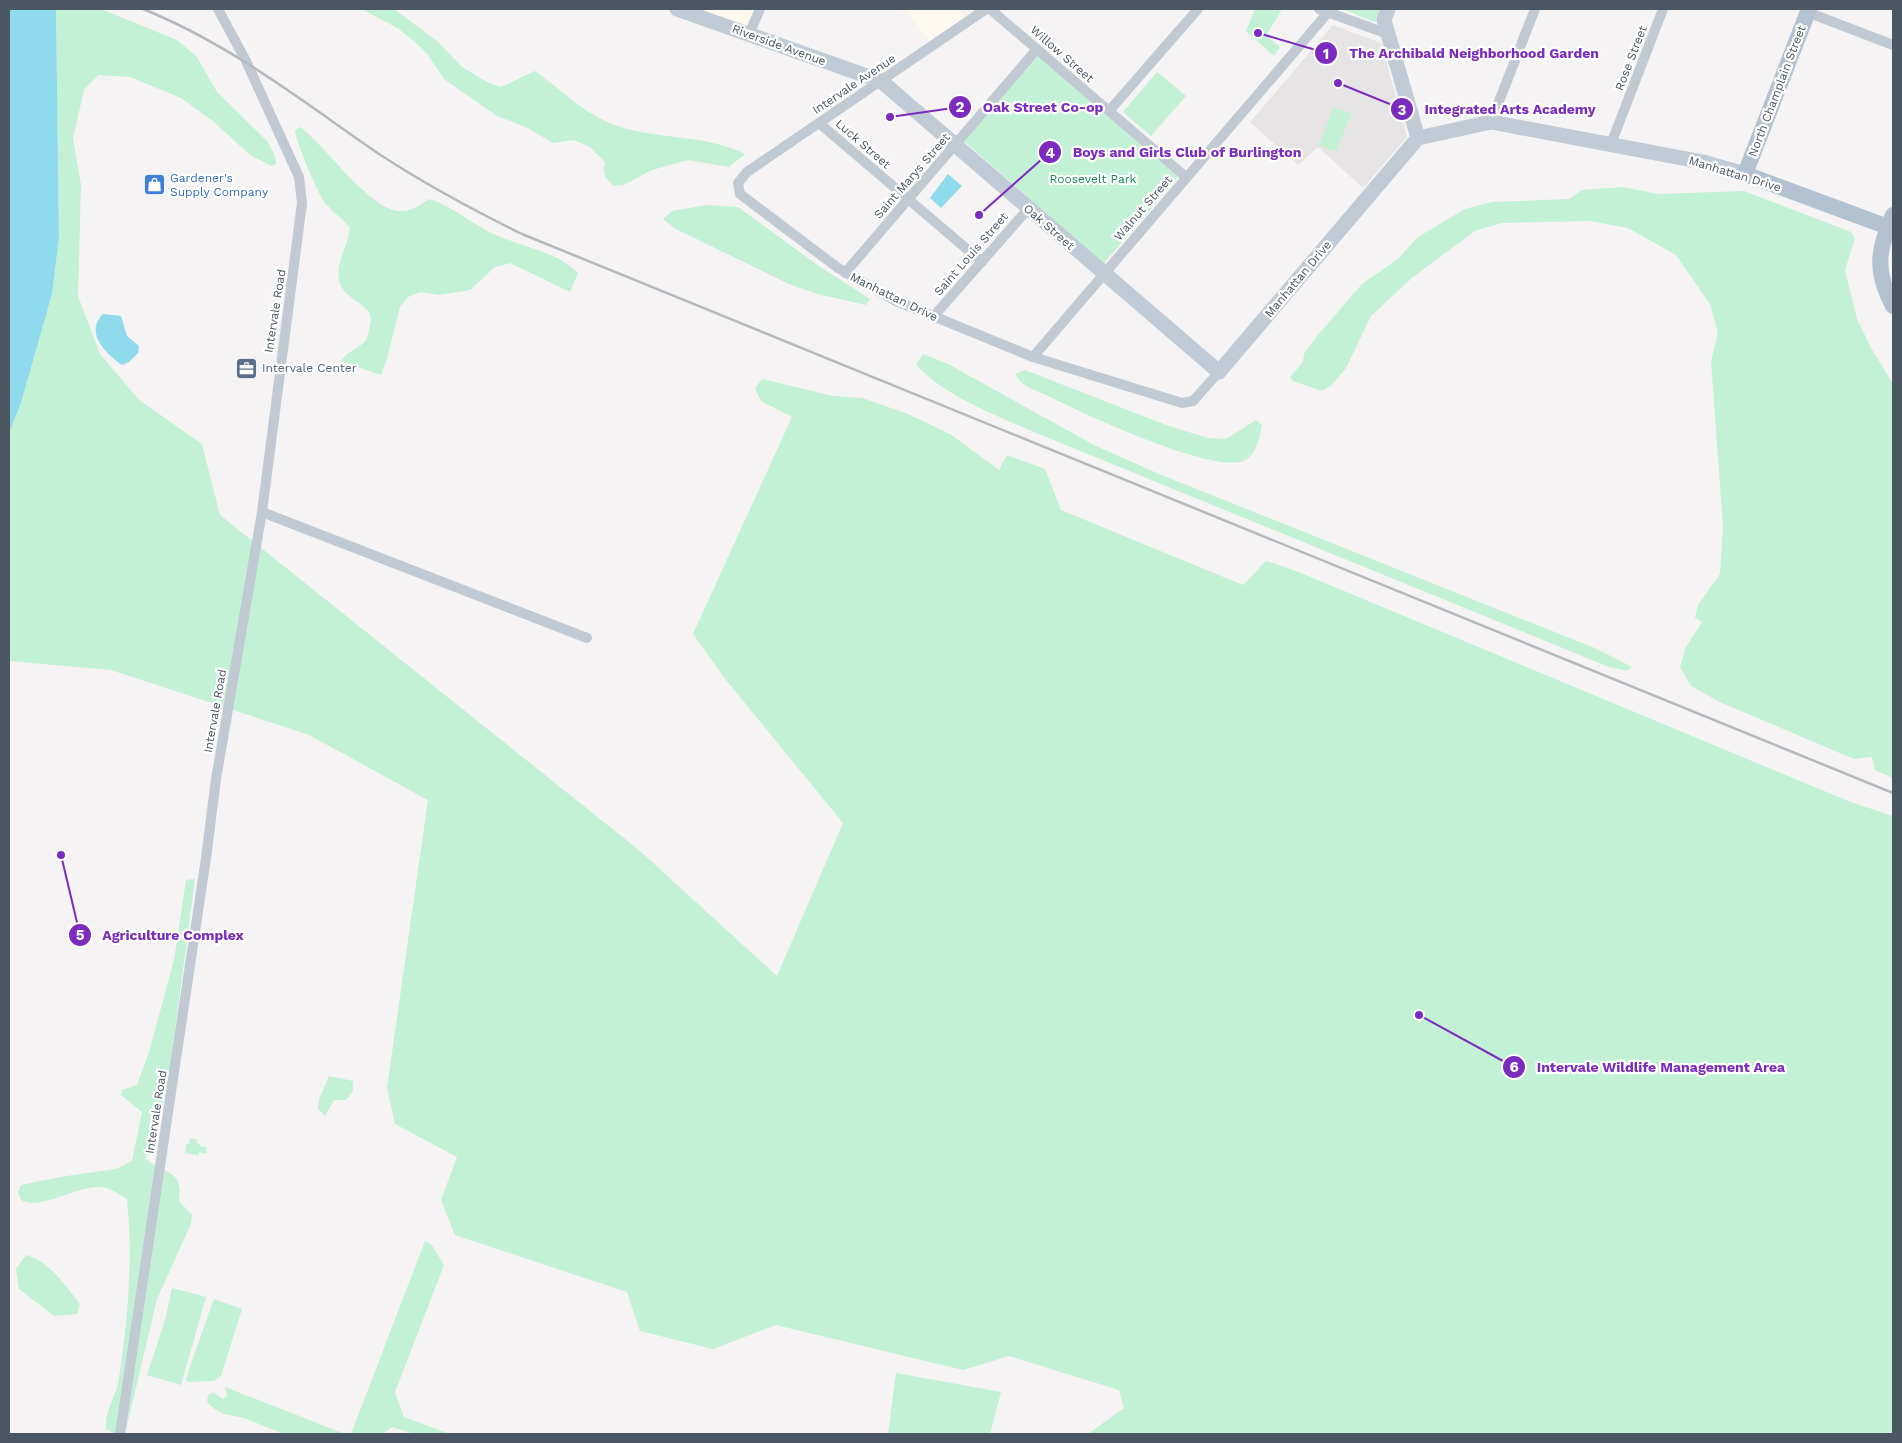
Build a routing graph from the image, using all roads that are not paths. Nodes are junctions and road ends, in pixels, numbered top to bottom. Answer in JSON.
{"nodes":[{"id":1,"x":218,"y":9,"type":"edge"},
{"id":2,"x":677,"y":9,"type":"edge"},
{"id":3,"x":760,"y":9,"type":"edge"},
{"id":4,"x":986,"y":9,"type":"edge"},
{"id":5,"x":990,"y":9,"type":"edge"},
{"id":6,"x":1198,"y":9,"type":"edge"},
{"id":7,"x":1535,"y":9,"type":"edge"},
{"id":8,"x":1663,"y":9,"type":"edge"},
{"id":9,"x":1326,"y":10,"type":"edge"},
{"id":10,"x":1808,"y":10,"type":"edge"},
{"id":11,"x":1387,"y":21,"type":"edge"},
{"id":12,"x":749,"y":34,"type":"junction"},
{"id":13,"x":1893,"y":44,"type":"edge"},
{"id":14,"x":1037,"y":49,"type":"junction"},
{"id":15,"x":881,"y":81,"type":"junction"},
{"id":16,"x":1109,"y":111,"type":"junction"},
{"id":17,"x":1491,"y":122,"type":"junction"},
{"id":18,"x":819,"y":123,"type":"junction"},
{"id":19,"x":1418,"y":138,"type":"junction"},
{"id":20,"x":1611,"y":144,"type":"junction"},
{"id":21,"x":954,"y":145,"type":"junction"},
{"id":22,"x":1745,"y":174,"type":"junction"},
{"id":23,"x":1186,"y":178,"type":"junction"},
{"id":24,"x":738,"y":183,"type":"joint"},
{"id":25,"x":908,"y":199,"type":"junction"},
{"id":26,"x":1028,"y":209,"type":"junction"},
{"id":27,"x":1892,"y":224,"type":"edge"},
{"id":28,"x":982,"y":262,"type":"junction"},
{"id":29,"x":845,"y":273,"type":"junction"},
{"id":30,"x":1103,"y":274,"type":"junction"},
{"id":31,"x":1893,"y":306,"type":"edge"},
{"id":32,"x":933,"y":317,"type":"junction"},
{"id":33,"x":1032,"y":356,"type":"junction"},
{"id":34,"x":1219,"y":372,"type":"junction"},
{"id":35,"x":262,"y":512,"type":"junction"},
{"id":36,"x":587,"y":638,"type":"dead end"},
{"id":37,"x":120,"y":1434,"type":"edge"}],
"edges":[{"from":1,"to":35,"type":"street","name":"Intervale Road"},
{"from":2,"to":12,"type":"street","name":"Riverside Avenue"},
{"from":3,"to":12,"type":"street"},
{"from":4,"to":15,"type":"street","name":"Intervale Avenue"},
{"from":5,"to":14,"type":"street","name":"Willow Street"},
{"from":6,"to":16,"type":"street"},
{"from":7,"to":17,"type":"street"},
{"from":8,"to":20,"type":"street","name":"Rose Street"},
{"from":9,"to":11,"type":"street"},
{"from":9,"to":23,"type":"street","name":"Walnut Street"},
{"from":10,"to":13,"type":"street"},
{"from":10,"to":22,"type":"main road","name":"North Champlain Street"},
{"from":11,"to":19,"type":"street"},
{"from":12,"to":15,"type":"street","name":"Riverside Avenue"},
{"from":14,"to":16,"type":"street","name":"Willow Street"},
{"from":14,"to":21,"type":"street","name":"Saint Marys Street"},
{"from":15,"to":18,"type":"street","name":"Intervale Avenue"},
{"from":15,"to":21,"type":"street","name":"Oak Street"},
{"from":16,"to":23,"type":"street","name":"Willow Street"},
{"from":17,"to":19,"type":"street","name":"Manhattan Drive"},
{"from":17,"to":20,"type":"street","name":"Manhattan Drive"},
{"from":18,"to":24,"type":"street","name":"Intervale Avenue"},
{"from":18,"to":25,"type":"street","name":"Luck Street"},
{"from":19,"to":34,"type":"street","name":"Manhattan Drive"},
{"from":20,"to":22,"type":"street","name":"Manhattan Drive"},
{"from":21,"to":25,"type":"street","name":"Saint Marys Street"},
{"from":21,"to":26,"type":"street","name":"Oak Street"},
{"from":22,"to":27,"type":"main road","name":"Manhattan Drive"},
{"from":23,"to":30,"type":"street","name":"Walnut Street"},
{"from":24,"to":29,"type":"street","name":"Manhattan Drive"},
{"from":25,"to":28,"type":"street","name":"Luck Street"},
{"from":25,"to":29,"type":"street","name":"Saint Marys Street"},
{"from":26,"to":28,"type":"street","name":"Saint Louis Street"},
{"from":26,"to":30,"type":"street","name":"Oak Street"},
{"from":27,"to":31,"type":"main road"},
{"from":28,"to":32,"type":"street","name":"Saint Louis Street"},
{"from":29,"to":32,"type":"street","name":"Manhattan Drive"},
{"from":30,"to":33,"type":"street","name":"Walnut Street"},
{"from":30,"to":34,"type":"street","name":"Oak Street"},
{"from":32,"to":33,"type":"street","name":"Manhattan Drive"},
{"from":33,"to":34,"type":"street","name":"Manhattan Drive"},
{"from":35,"to":36,"type":"street"},
{"from":35,"to":37,"type":"street","name":"Intervale Road"}]}
